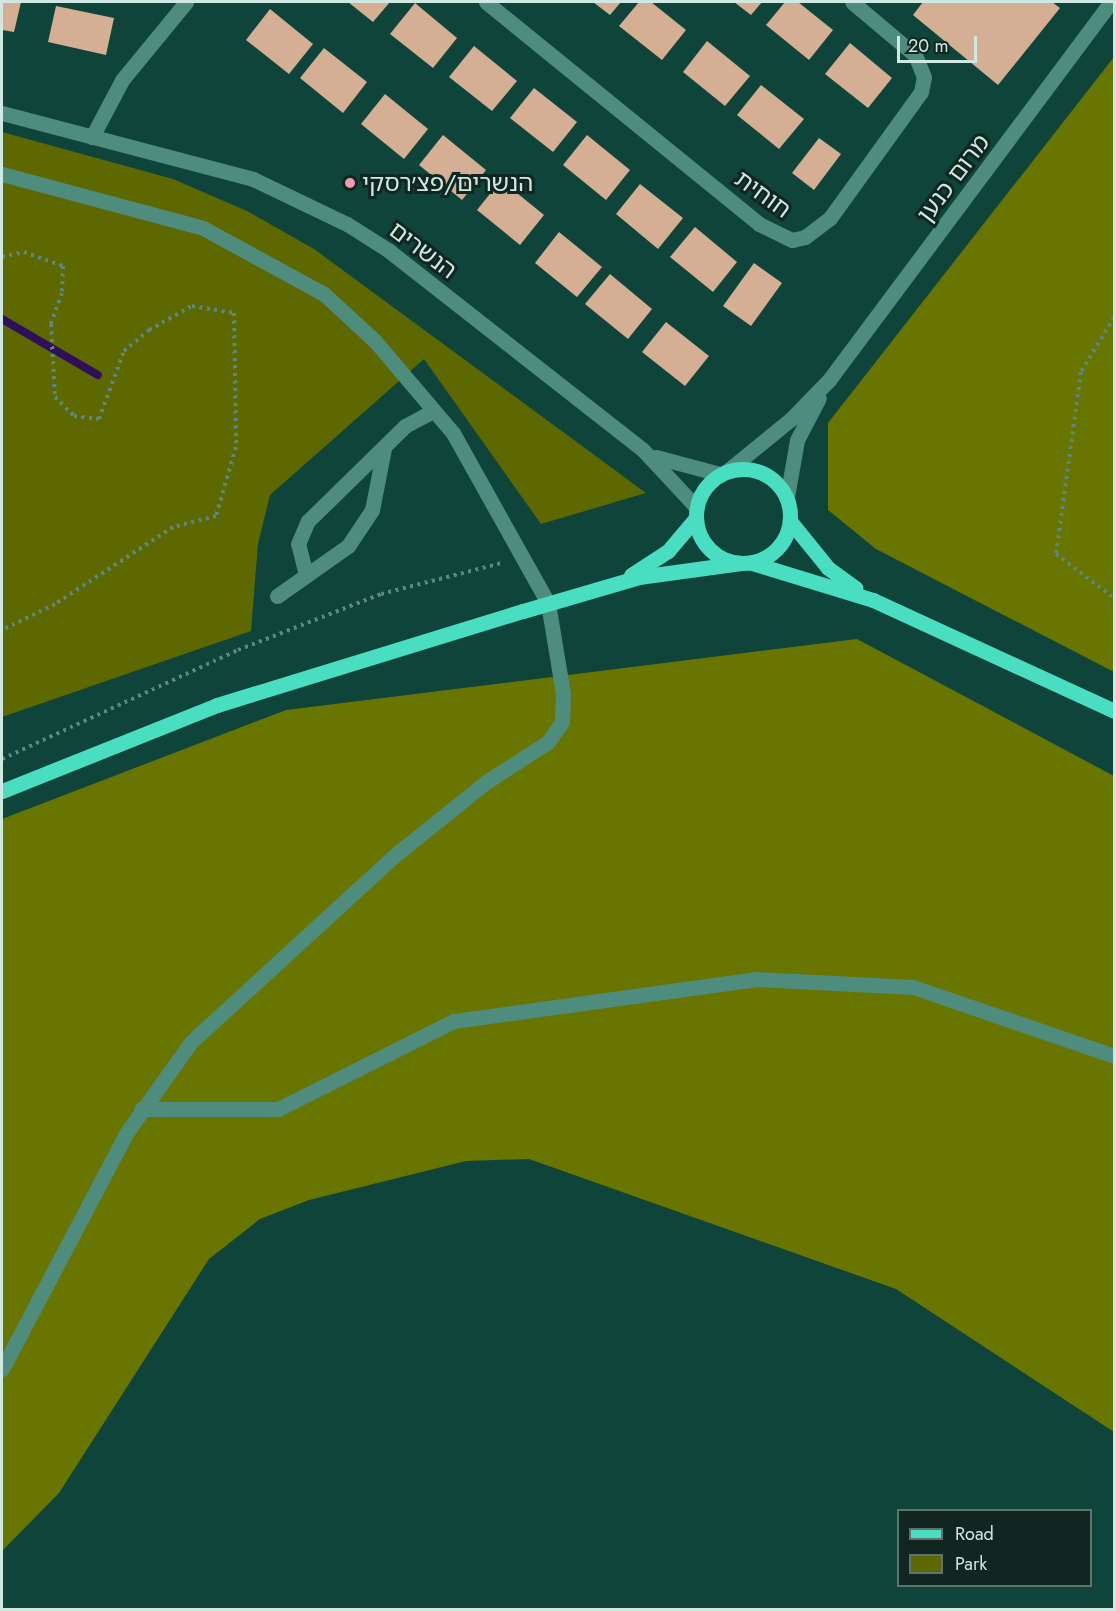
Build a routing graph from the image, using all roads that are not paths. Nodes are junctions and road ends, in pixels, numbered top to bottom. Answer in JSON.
{"nodes":[{"id":1,"x":186,"y":2,"type":"edge"},
{"id":2,"x":486,"y":2,"type":"edge"},
{"id":3,"x":852,"y":2,"type":"edge"},
{"id":4,"x":1111,"y":2,"type":"edge"},
{"id":5,"x":2,"y":113,"type":"edge"},
{"id":6,"x":92,"y":137,"type":"junction"},
{"id":7,"x":2,"y":174,"type":"edge"},
{"id":8,"x":829,"y":380,"type":"junction"},
{"id":9,"x":433,"y":411,"type":"junction"},
{"id":10,"x":384,"y":448,"type":"junction"},
{"id":11,"x":643,"y":450,"type":"junction"},
{"id":12,"x":724,"y":473,"type":"junction"},
{"id":13,"x":788,"y":497,"type":"junction"},
{"id":14,"x":696,"y":513,"type":"junction"},
{"id":15,"x":790,"y":521,"type":"junction"},
{"id":16,"x":746,"y":563,"type":"junction"},
{"id":17,"x":306,"y":575,"type":"junction"},
{"id":18,"x":616,"y":584,"type":"junction"},
{"id":19,"x":277,"y":596,"type":"dead end"},
{"id":20,"x":873,"y":600,"type":"junction"},
{"id":21,"x":548,"y":603,"type":"junction"},
{"id":22,"x":1114,"y":711,"type":"edge"},
{"id":23,"x":2,"y":791,"type":"edge"},
{"id":24,"x":1114,"y":1056,"type":"edge"},
{"id":25,"x":141,"y":1109,"type":"junction"},
{"id":26,"x":2,"y":1369,"type":"edge"}],
"edges":[{"from":1,"to":6,"type":"street"},
{"from":2,"to":3,"type":"street","name":"חוחית"},
{"from":4,"to":8,"type":"street","name":"מרום כנען"},
{"from":5,"to":6,"type":"street","name":"הנשרים"},
{"from":6,"to":11,"type":"street","name":"הנשרים"},
{"from":7,"to":9,"type":"street"},
{"from":8,"to":12,"type":"street","name":"מרום כנען"},
{"from":8,"to":13,"type":"street","name":"מרום כנען"},
{"from":9,"to":10,"type":"street"},
{"from":9,"to":21,"type":"street"},
{"from":10,"to":17,"type":"street"},
{"from":10,"to":17,"type":"street"},
{"from":11,"to":12,"type":"street","name":"הנשרים"},
{"from":11,"to":14,"type":"street","name":"הנשרים"},
{"from":12,"to":13,"type":"main road"},
{"from":12,"to":14,"type":"main road"},
{"from":13,"to":15,"type":"main road"},
{"from":14,"to":16,"type":"main road"},
{"from":14,"to":18,"type":"main road"},
{"from":15,"to":16,"type":"main road"},
{"from":15,"to":20,"type":"main road"},
{"from":16,"to":18,"type":"main road"},
{"from":16,"to":20,"type":"main road"},
{"from":17,"to":19,"type":"street"},
{"from":18,"to":21,"type":"main road"},
{"from":20,"to":22,"type":"main road"},
{"from":21,"to":23,"type":"main road"},
{"from":21,"to":25,"type":"street"},
{"from":24,"to":25,"type":"street"},
{"from":25,"to":26,"type":"street"}]}
